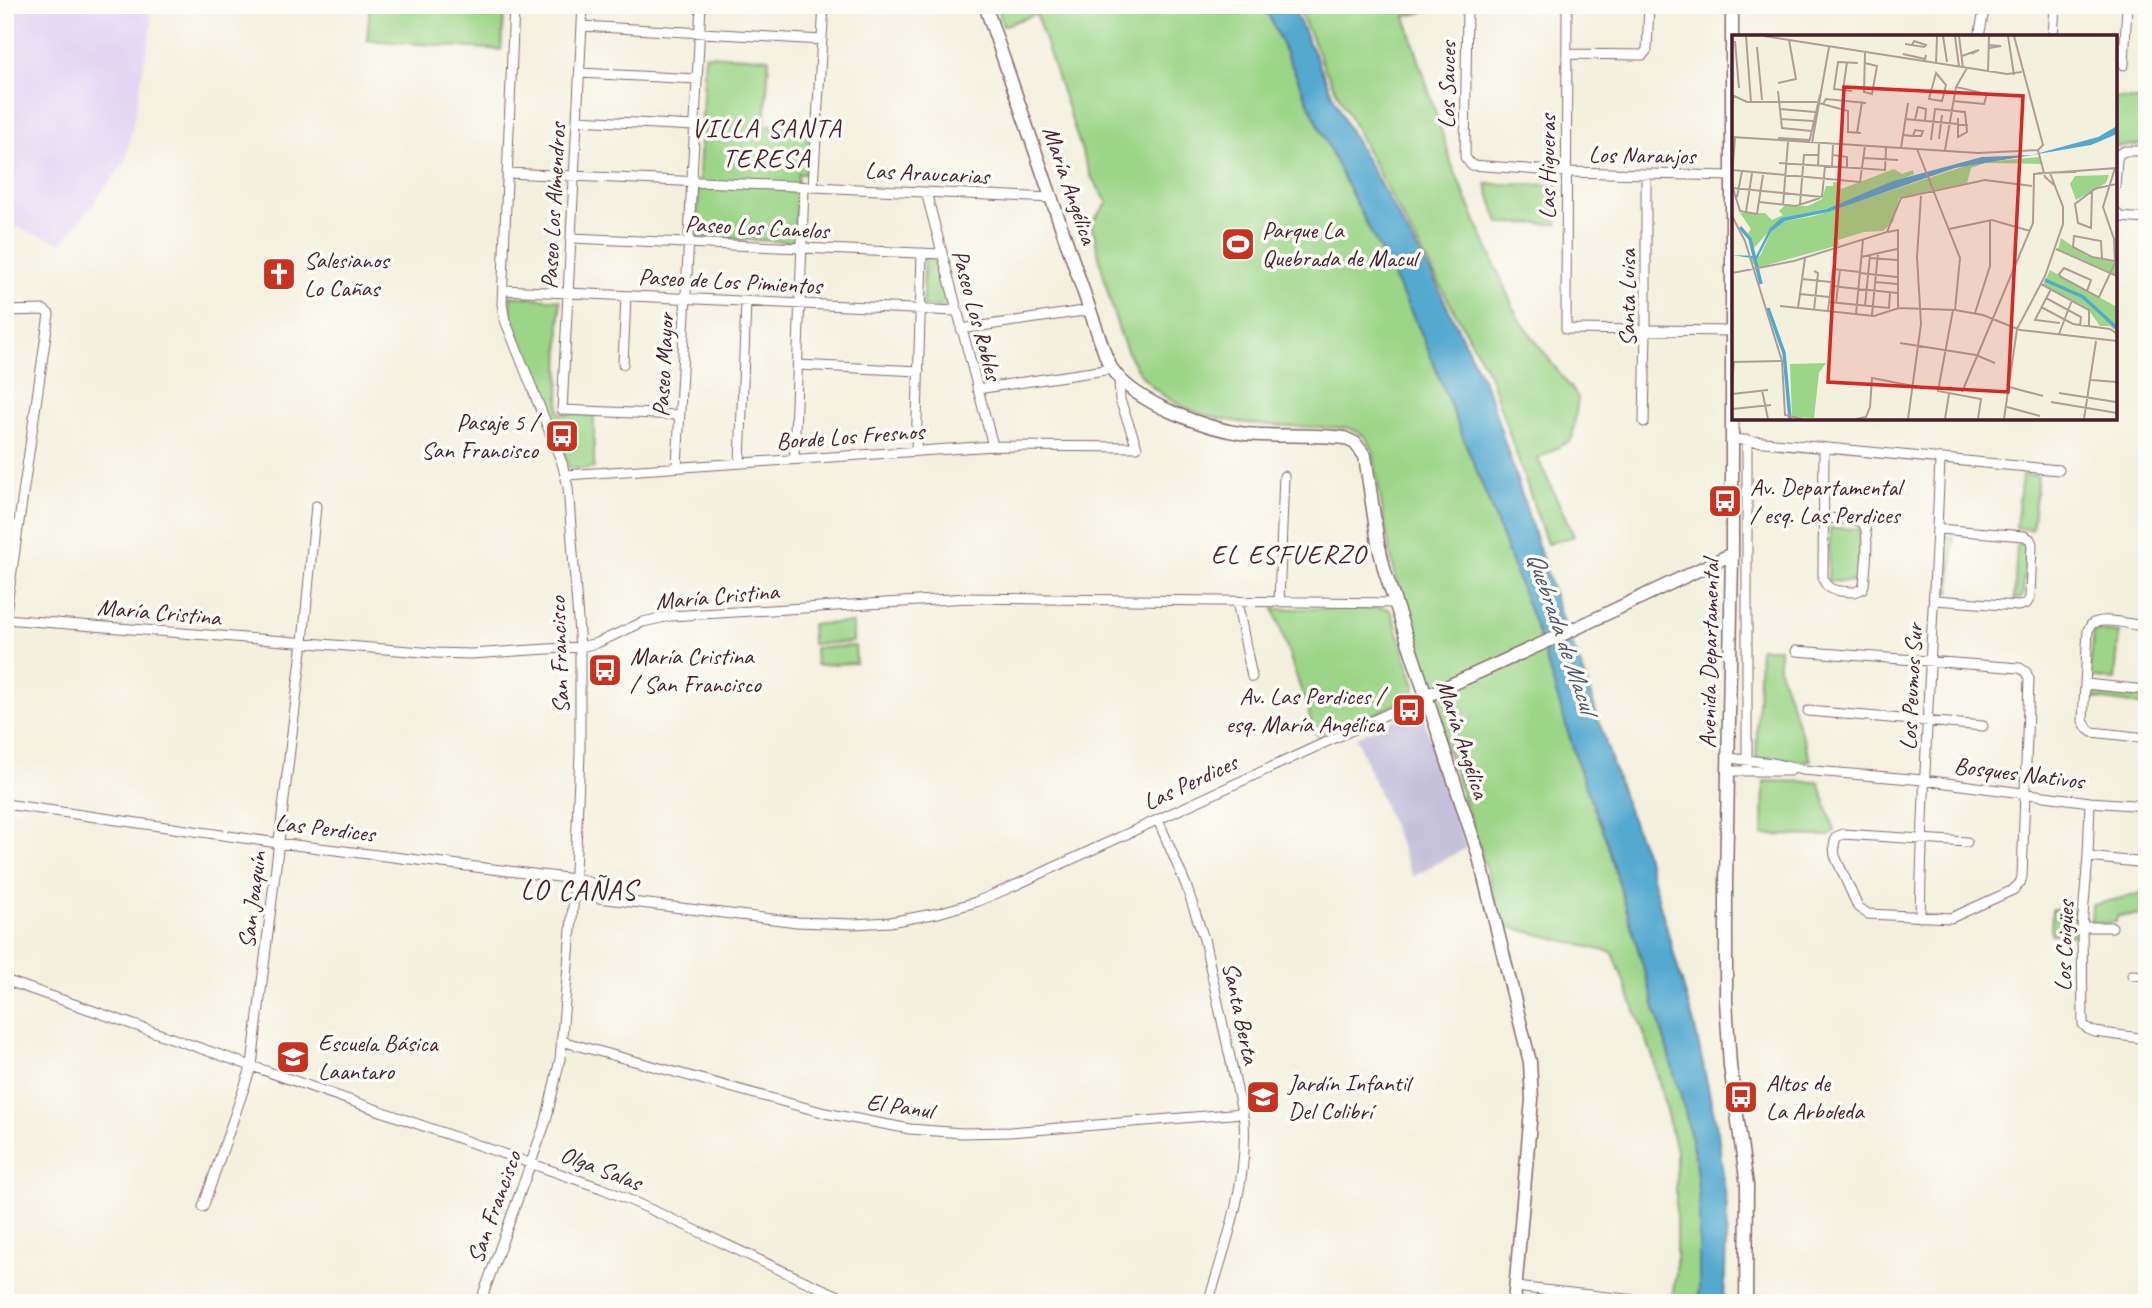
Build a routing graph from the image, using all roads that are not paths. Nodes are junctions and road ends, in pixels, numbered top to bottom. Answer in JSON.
{"nodes":[{"id":1,"x":514,"y":5,"type":"edge"},
{"id":2,"x":583,"y":5,"type":"edge"},
{"id":3,"x":701,"y":5,"type":"edge"},
{"id":4,"x":824,"y":5,"type":"edge"},
{"id":5,"x":985,"y":5,"type":"edge"},
{"id":6,"x":1467,"y":5,"type":"edge"},
{"id":7,"x":1567,"y":5,"type":"edge"},
{"id":8,"x":1649,"y":5,"type":"edge"},
{"id":9,"x":1731,"y":5,"type":"edge"},
{"id":10,"x":1985,"y":5,"type":"edge"},
{"id":11,"x":2055,"y":5,"type":"edge"},
{"id":12,"x":2127,"y":5,"type":"edge"},
{"id":13,"x":582,"y":26,"type":"junction"},
{"id":14,"x":699,"y":33,"type":"junction"},
{"id":15,"x":1979,"y":35,"type":"edge"},
{"id":16,"x":2053,"y":35,"type":"edge"},
{"id":17,"x":821,"y":40,"type":"junction"},
{"id":18,"x":1567,"y":54,"type":"junction"},
{"id":19,"x":2124,"y":65,"type":"dead end"},
{"id":20,"x":580,"y":73,"type":"junction"},
{"id":21,"x":697,"y":79,"type":"junction"},
{"id":22,"x":577,"y":120,"type":"junction"},
{"id":23,"x":695,"y":126,"type":"junction"},
{"id":24,"x":2147,"y":151,"type":"edge"},
{"id":25,"x":2117,"y":159,"type":"edge"},
{"id":26,"x":1468,"y":163,"type":"joint"},
{"id":27,"x":1567,"y":172,"type":"junction"},
{"id":28,"x":507,"y":173,"type":"junction"},
{"id":29,"x":1646,"y":174,"type":"junction"},
{"id":30,"x":574,"y":176,"type":"junction"},
{"id":31,"x":1732,"y":176,"type":"edge"},
{"id":32,"x":692,"y":182,"type":"junction"},
{"id":33,"x":809,"y":187,"type":"junction"},
{"id":34,"x":926,"y":192,"type":"junction"},
{"id":35,"x":1052,"y":198,"type":"junction"},
{"id":36,"x":2117,"y":214,"type":"edge"},
{"id":37,"x":2147,"y":219,"type":"edge"},
{"id":38,"x":571,"y":238,"type":"junction"},
{"id":39,"x":689,"y":243,"type":"junction"},
{"id":40,"x":802,"y":248,"type":"junction"},
{"id":41,"x":922,"y":253,"type":"junction"},
{"id":42,"x":942,"y":254,"type":"junction"},
{"id":43,"x":503,"y":290,"type":"junction"},
{"id":44,"x":568,"y":293,"type":"junction"},
{"id":45,"x":626,"y":296,"type":"junction"},
{"id":46,"x":686,"y":299,"type":"junction"},
{"id":47,"x":746,"y":301,"type":"junction"},
{"id":48,"x":800,"y":304,"type":"junction"},
{"id":49,"x":921,"y":310,"type":"junction"},
{"id":50,"x":1090,"y":310,"type":"junction"},
{"id":51,"x":5,"y":311,"type":"edge"},
{"id":52,"x":956,"y":311,"type":"junction"},
{"id":53,"x":961,"y":329,"type":"junction"},
{"id":54,"x":1646,"y":330,"type":"junction"},
{"id":55,"x":1732,"y":331,"type":"edge"},
{"id":56,"x":623,"y":365,"type":"dead end"},
{"id":57,"x":797,"y":365,"type":"junction"},
{"id":58,"x":919,"y":370,"type":"junction"},
{"id":59,"x":1115,"y":373,"type":"junction"},
{"id":60,"x":977,"y":390,"type":"junction"},
{"id":61,"x":680,"y":415,"type":"junction"},
{"id":62,"x":1644,"y":422,"type":"dead end"},
{"id":63,"x":1732,"y":439,"type":"junction"},
{"id":64,"x":1747,"y":440,"type":"junction"},
{"id":65,"x":993,"y":446,"type":"junction"},
{"id":66,"x":1137,"y":447,"type":"joint"},
{"id":67,"x":1824,"y":448,"type":"junction"},
{"id":68,"x":916,"y":451,"type":"junction"},
{"id":69,"x":794,"y":459,"type":"junction"},
{"id":70,"x":1940,"y":460,"type":"junction"},
{"id":71,"x":740,"y":463,"type":"junction"},
{"id":72,"x":677,"y":467,"type":"junction"},
{"id":73,"x":2059,"y":470,"type":"dead end"},
{"id":74,"x":566,"y":475,"type":"junction"},
{"id":75,"x":1284,"y":476,"type":"dead end"},
{"id":76,"x":316,"y":506,"type":"dead end"},
{"id":77,"x":1823,"y":518,"type":"junction"},
{"id":78,"x":1938,"y":529,"type":"junction"},
{"id":79,"x":1732,"y":554,"type":"junction"},
{"id":80,"x":1935,"y":600,"type":"junction"},
{"id":81,"x":1237,"y":601,"type":"junction"},
{"id":82,"x":1279,"y":602,"type":"junction"},
{"id":83,"x":1395,"y":603,"type":"junction"},
{"id":84,"x":5,"y":618,"type":"edge"},
{"id":85,"x":2147,"y":627,"type":"edge"},
{"id":86,"x":303,"y":642,"type":"junction"},
{"id":87,"x":580,"y":647,"type":"junction"},
{"id":88,"x":1796,"y":651,"type":"dead end"},
{"id":89,"x":1931,"y":660,"type":"junction"},
{"id":90,"x":1252,"y":677,"type":"dead end"},
{"id":91,"x":2085,"y":684,"type":"junction"},
{"id":92,"x":2147,"y":690,"type":"edge"},
{"id":93,"x":1426,"y":696,"type":"junction"},
{"id":94,"x":1808,"y":711,"type":"dead end"},
{"id":95,"x":1928,"y":723,"type":"junction"},
{"id":96,"x":1983,"y":726,"type":"dead end"},
{"id":97,"x":2147,"y":738,"type":"edge"},
{"id":98,"x":1747,"y":760,"type":"junction"},
{"id":99,"x":1729,"y":765,"type":"junction"},
{"id":100,"x":1802,"y":770,"type":"junction"},
{"id":101,"x":1747,"y":771,"type":"junction"},
{"id":102,"x":1924,"y":780,"type":"junction"},
{"id":103,"x":2026,"y":793,"type":"junction"},
{"id":104,"x":2090,"y":802,"type":"junction"},
{"id":105,"x":5,"y":804,"type":"edge"},
{"id":106,"x":2147,"y":806,"type":"edge"},
{"id":107,"x":1158,"y":820,"type":"junction"},
{"id":108,"x":1922,"y":839,"type":"junction"},
{"id":109,"x":1967,"y":842,"type":"dead end"},
{"id":110,"x":278,"y":843,"type":"junction"},
{"id":111,"x":2088,"y":857,"type":"junction"},
{"id":112,"x":2147,"y":863,"type":"edge"},
{"id":113,"x":575,"y":880,"type":"junction"},
{"id":114,"x":574,"y":895,"type":"junction"},
{"id":115,"x":636,"y":902,"type":"junction"},
{"id":116,"x":1920,"y":917,"type":"junction"},
{"id":117,"x":2082,"y":927,"type":"junction"},
{"id":118,"x":2112,"y":927,"type":"dead end"},
{"id":119,"x":2132,"y":975,"type":"dead end"},
{"id":120,"x":2147,"y":976,"type":"edge"},
{"id":121,"x":5,"y":980,"type":"edge"},
{"id":122,"x":2147,"y":1039,"type":"edge"},
{"id":123,"x":561,"y":1041,"type":"junction"},
{"id":124,"x":252,"y":1065,"type":"junction"},
{"id":125,"x":1243,"y":1112,"type":"junction"},
{"id":126,"x":530,"y":1162,"type":"junction"},
{"id":127,"x":203,"y":1207,"type":"dead end"},
{"id":128,"x":1515,"y":1287,"type":"junction"},
{"id":129,"x":1645,"y":1301,"type":"edge"},
{"id":130,"x":480,"y":1303,"type":"edge"},
{"id":131,"x":856,"y":1303,"type":"edge"},
{"id":132,"x":1209,"y":1303,"type":"edge"},
{"id":133,"x":1514,"y":1303,"type":"edge"},
{"id":134,"x":1746,"y":1303,"type":"edge"}],
"edges":[{"from":1,"to":28,"type":"street","name":"San Francisco"},
{"from":2,"to":13,"type":"street","name":"Paseo Los Almendros"},
{"from":3,"to":14,"type":"street","name":"Paseo Mayor"},
{"from":4,"to":17,"type":"street"},
{"from":5,"to":35,"type":"street","name":"María Angélica"},
{"from":6,"to":26,"type":"street","name":"Los Sauces"},
{"from":7,"to":18,"type":"street","name":"Las Higueras"},
{"from":8,"to":18,"type":"street"},
{"from":9,"to":31,"type":"street","name":"Avenida Departamental"},
{"from":10,"to":15,"type":"street"},
{"from":11,"to":16,"type":"street"},
{"from":12,"to":19,"type":"street"},
{"from":13,"to":14,"type":"street"},
{"from":13,"to":20,"type":"street","name":"Paseo Los Almendros"},
{"from":14,"to":17,"type":"street"},
{"from":14,"to":21,"type":"street","name":"Paseo Mayor"},
{"from":17,"to":33,"type":"street"},
{"from":18,"to":27,"type":"street","name":"Las Higueras"},
{"from":20,"to":21,"type":"street"},
{"from":20,"to":22,"type":"street","name":"Paseo Los Almendros"},
{"from":21,"to":23,"type":"street","name":"Paseo Mayor"},
{"from":22,"to":23,"type":"street"},
{"from":22,"to":30,"type":"street","name":"Paseo Los Almendros"},
{"from":23,"to":32,"type":"street","name":"Paseo Mayor"},
{"from":24,"to":25,"type":"street"},
{"from":26,"to":27,"type":"street","name":"Los Naranjos"},
{"from":27,"to":29,"type":"street","name":"Los Naranjos"},
{"from":27,"to":54,"type":"street","name":"Las Higueras"},
{"from":28,"to":30,"type":"street","name":"Las Araucarias"},
{"from":28,"to":43,"type":"street","name":"San Francisco"},
{"from":29,"to":31,"type":"street","name":"Los Naranjos"},
{"from":29,"to":54,"type":"street","name":"Santa Luisa"},
{"from":30,"to":32,"type":"street","name":"Las Araucarias"},
{"from":30,"to":38,"type":"street","name":"Paseo Los Almendros"},
{"from":31,"to":55,"type":"street","name":"Avenida Departamental"},
{"from":32,"to":33,"type":"street","name":"Las Araucarias"},
{"from":32,"to":39,"type":"street","name":"Paseo Mayor"},
{"from":33,"to":34,"type":"street","name":"Las Araucarias"},
{"from":33,"to":40,"type":"street"},
{"from":34,"to":35,"type":"street","name":"Las Araucarias"},
{"from":34,"to":42,"type":"street","name":"Paseo Los Robles"},
{"from":35,"to":50,"type":"street","name":"María Angélica"},
{"from":36,"to":37,"type":"street"},
{"from":38,"to":39,"type":"street","name":"Paseo Los Canelos"},
{"from":38,"to":44,"type":"street","name":"Paseo Los Almendros"},
{"from":39,"to":40,"type":"street","name":"Paseo Los Canelos"},
{"from":39,"to":46,"type":"street","name":"Paseo Mayor"},
{"from":40,"to":41,"type":"street","name":"Paseo Los Canelos"},
{"from":40,"to":48,"type":"street"},
{"from":41,"to":42,"type":"street","name":"Paseo Los Canelos"},
{"from":41,"to":49,"type":"street"},
{"from":42,"to":52,"type":"street","name":"Paseo Los Robles"},
{"from":43,"to":44,"type":"street","name":"Paseo de Los Pimientos"},
{"from":43,"to":74,"type":"street","name":"San Francisco"},
{"from":44,"to":45,"type":"street","name":"Paseo de Los Pimientos"},
{"from":44,"to":61,"type":"street","name":"Paseo Los Almendros"},
{"from":45,"to":46,"type":"street","name":"Paseo de Los Pimientos"},
{"from":45,"to":56,"type":"street"},
{"from":46,"to":47,"type":"street","name":"Paseo de Los Pimientos"},
{"from":46,"to":61,"type":"street","name":"Paseo Mayor"},
{"from":47,"to":48,"type":"street","name":"Paseo de Los Pimientos"},
{"from":47,"to":71,"type":"street"},
{"from":48,"to":49,"type":"street","name":"Paseo de Los Pimientos"},
{"from":48,"to":57,"type":"street"},
{"from":49,"to":52,"type":"street","name":"Paseo de Los Pimientos"},
{"from":49,"to":58,"type":"street"},
{"from":50,"to":53,"type":"street"},
{"from":50,"to":59,"type":"street","name":"María Angélica"},
{"from":51,"to":84,"type":"street"},
{"from":52,"to":53,"type":"street","name":"Paseo Los Robles"},
{"from":53,"to":60,"type":"street","name":"Paseo Los Robles"},
{"from":54,"to":55,"type":"street"},
{"from":54,"to":62,"type":"street","name":"Santa Luisa"},
{"from":55,"to":63,"type":"street","name":"Avenida Departamental"},
{"from":57,"to":58,"type":"street"},
{"from":57,"to":69,"type":"street"},
{"from":58,"to":68,"type":"street"},
{"from":59,"to":60,"type":"street"},
{"from":59,"to":66,"type":"street","name":"María Angélica"},
{"from":59,"to":83,"type":"street","name":"María Angélica"},
{"from":60,"to":65,"type":"street","name":"Paseo Los Robles"},
{"from":61,"to":72,"type":"street","name":"Paseo Mayor"},
{"from":63,"to":64,"type":"street"},
{"from":63,"to":79,"type":"street","name":"Avenida Departamental"},
{"from":64,"to":67,"type":"street"},
{"from":64,"to":98,"type":"street","name":"Avenida Departamental"},
{"from":65,"to":66,"type":"street","name":"Borde Los Fresnos"},
{"from":65,"to":68,"type":"street","name":"Borde Los Fresnos"},
{"from":67,"to":70,"type":"street"},
{"from":67,"to":77,"type":"street"},
{"from":68,"to":69,"type":"street","name":"Borde Los Fresnos"},
{"from":69,"to":71,"type":"street","name":"Borde Los Fresnos"},
{"from":70,"to":73,"type":"street"},
{"from":70,"to":78,"type":"street","name":"Los Peumos Sur"},
{"from":71,"to":72,"type":"street","name":"Borde Los Fresnos"},
{"from":72,"to":74,"type":"street","name":"Borde Los Fresnos"},
{"from":74,"to":87,"type":"street","name":"San Francisco"},
{"from":75,"to":82,"type":"street"},
{"from":76,"to":86,"type":"street","name":"San Joaquín"},
{"from":77,"to":77,"type":"street"},
{"from":78,"to":80,"type":"street","name":"Los Peumos Sur"},
{"from":78,"to":80,"type":"street"},
{"from":79,"to":93,"type":"street","name":"Las Perdices"},
{"from":79,"to":99,"type":"street","name":"Avenida Departamental"},
{"from":80,"to":89,"type":"street","name":"Los Peumos Sur"},
{"from":81,"to":82,"type":"street","name":"María Cristina"},
{"from":81,"to":87,"type":"street","name":"María Cristina"},
{"from":81,"to":90,"type":"street"},
{"from":82,"to":83,"type":"street","name":"María Cristina"},
{"from":83,"to":93,"type":"street","name":"María Angélica"},
{"from":84,"to":86,"type":"street","name":"María Cristina"},
{"from":85,"to":91,"type":"street"},
{"from":86,"to":87,"type":"street","name":"María Cristina"},
{"from":86,"to":110,"type":"street","name":"San Joaquín"},
{"from":87,"to":113,"type":"street","name":"San Francisco"},
{"from":88,"to":89,"type":"street"},
{"from":89,"to":95,"type":"street","name":"Los Peumos Sur"},
{"from":89,"to":103,"type":"street"},
{"from":91,"to":92,"type":"street"},
{"from":91,"to":97,"type":"street"},
{"from":93,"to":107,"type":"street","name":"Las Perdices"},
{"from":93,"to":128,"type":"street","name":"María Angélica"},
{"from":94,"to":95,"type":"street"},
{"from":95,"to":96,"type":"street"},
{"from":95,"to":102,"type":"street","name":"Los Peumos Sur"},
{"from":98,"to":99,"type":"street","name":"Bosques Nativos"},
{"from":98,"to":100,"type":"street","name":"Bosques Nativos"},
{"from":98,"to":101,"type":"street","name":"Avenida Departamental"},
{"from":99,"to":101,"type":"street","name":"Bosques Nativos"},
{"from":99,"to":134,"type":"street","name":"Avenida Departamental"},
{"from":100,"to":101,"type":"street","name":"Bosques Nativos"},
{"from":100,"to":102,"type":"street","name":"Bosques Nativos"},
{"from":102,"to":103,"type":"street","name":"Bosques Nativos"},
{"from":102,"to":108,"type":"street","name":"Los Peumos Sur"},
{"from":103,"to":104,"type":"street","name":"Bosques Nativos"},
{"from":103,"to":116,"type":"street"},
{"from":104,"to":106,"type":"street","name":"Bosques Nativos"},
{"from":104,"to":111,"type":"street","name":"Los Coigües"},
{"from":105,"to":110,"type":"street","name":"Las Perdices"},
{"from":107,"to":115,"type":"street","name":"Las Perdices"},
{"from":107,"to":125,"type":"street","name":"Santa Berta"},
{"from":108,"to":109,"type":"street"},
{"from":108,"to":116,"type":"street","name":"Los Peumos Sur"},
{"from":108,"to":116,"type":"street"},
{"from":110,"to":113,"type":"street","name":"Las Perdices"},
{"from":110,"to":124,"type":"street","name":"San Joaquín"},
{"from":111,"to":112,"type":"street"},
{"from":111,"to":117,"type":"street","name":"Los Coigües"},
{"from":113,"to":114,"type":"street","name":"San Francisco"},
{"from":113,"to":115,"type":"street","name":"Las Perdices"},
{"from":114,"to":115,"type":"street","name":"Las Perdices"},
{"from":114,"to":123,"type":"street","name":"San Francisco"},
{"from":117,"to":118,"type":"street"},
{"from":117,"to":122,"type":"street","name":"Los Coigües"},
{"from":119,"to":120,"type":"street"},
{"from":121,"to":124,"type":"street","name":"Olga Salas"},
{"from":123,"to":125,"type":"street","name":"El Panul"},
{"from":123,"to":126,"type":"street","name":"San Francisco"},
{"from":124,"to":126,"type":"street","name":"Olga Salas"},
{"from":124,"to":127,"type":"street","name":"San Joaquín"},
{"from":125,"to":132,"type":"street","name":"Santa Berta"},
{"from":126,"to":130,"type":"street","name":"San Francisco"},
{"from":126,"to":131,"type":"street","name":"Olga Salas"},
{"from":128,"to":129,"type":"street"},
{"from":128,"to":133,"type":"street","name":"María Angélica"}]}
